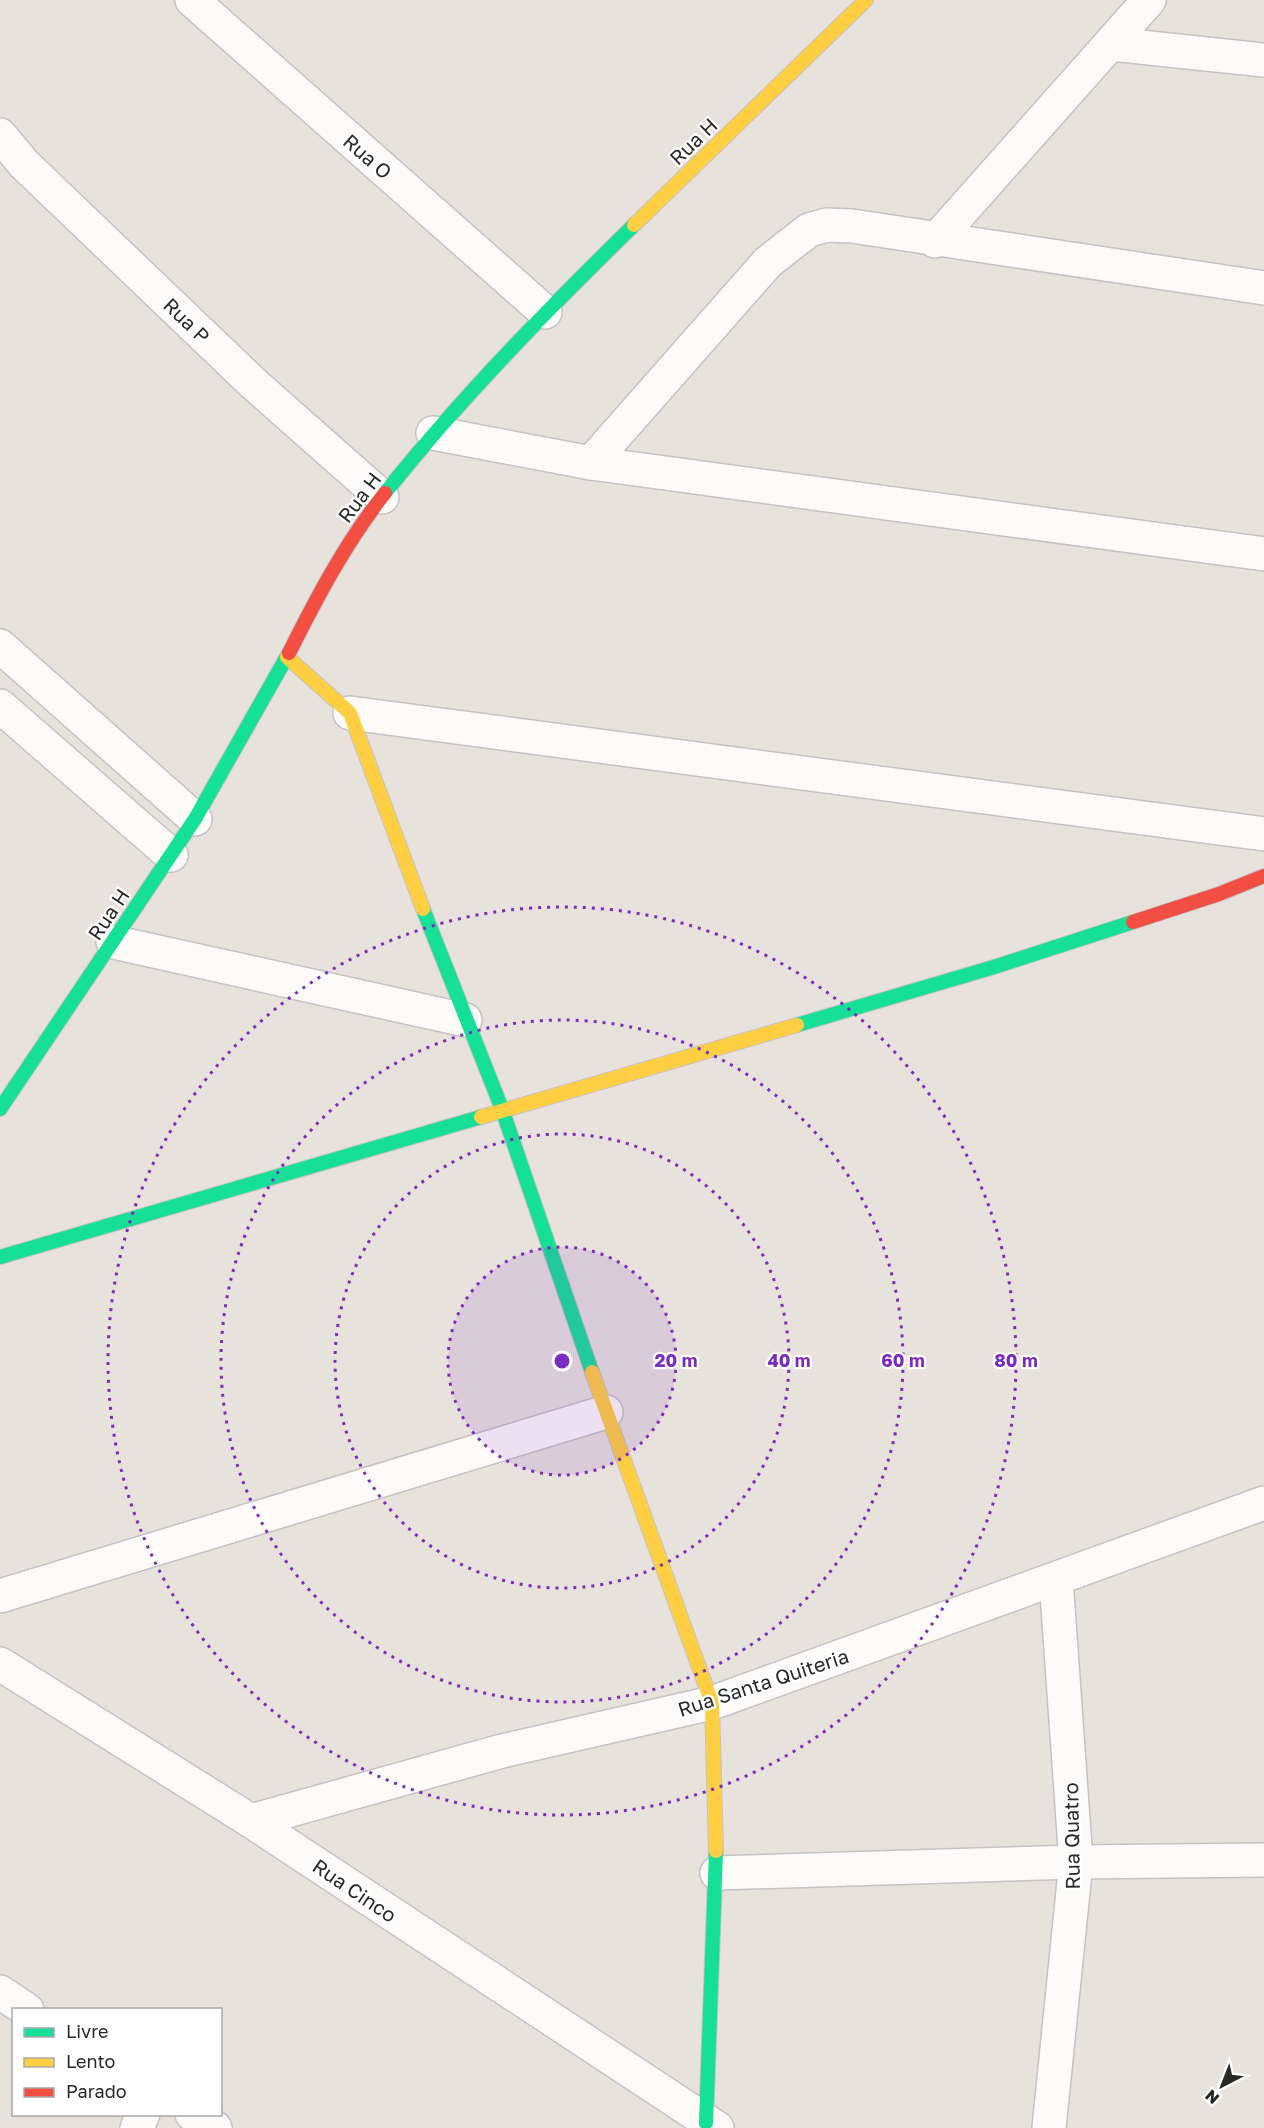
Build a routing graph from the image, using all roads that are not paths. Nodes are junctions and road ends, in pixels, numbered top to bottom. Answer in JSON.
{"nodes":[{"id":1,"x":192,"y":0,"type":"edge"},
{"id":2,"x":866,"y":0,"type":"edge"},
{"id":3,"x":1149,"y":0,"type":"edge"},
{"id":4,"x":1112,"y":44,"type":"junction"},
{"id":5,"x":1264,"y":60,"type":"edge"},
{"id":6,"x":0,"y":135,"type":"edge"},
{"id":7,"x":935,"y":241,"type":"junction"},
{"id":8,"x":1264,"y":288,"type":"edge"},
{"id":9,"x":545,"y":312,"type":"junction"},
{"id":10,"x":433,"y":433,"type":"junction"},
{"id":11,"x":591,"y":463,"type":"junction"},
{"id":12,"x":382,"y":496,"type":"junction"},
{"id":13,"x":1264,"y":554,"type":"edge"},
{"id":14,"x":0,"y":646,"type":"edge"},
{"id":15,"x":287,"y":657,"type":"junction"},
{"id":16,"x":0,"y":706,"type":"edge"},
{"id":17,"x":350,"y":713,"type":"junction"},
{"id":18,"x":195,"y":819,"type":"junction"},
{"id":19,"x":1264,"y":834,"type":"edge"},
{"id":20,"x":171,"y":855,"type":"junction"},
{"id":21,"x":1264,"y":876,"type":"edge"},
{"id":22,"x":113,"y":942,"type":"junction"},
{"id":23,"x":465,"y":1020,"type":"junction"},
{"id":24,"x":2,"y":1102,"type":"edge"},
{"id":25,"x":502,"y":1109,"type":"junction"},
{"id":26,"x":0,"y":1257,"type":"edge"},
{"id":27,"x":606,"y":1412,"type":"junction"},
{"id":28,"x":1264,"y":1503,"type":"edge"},
{"id":29,"x":1056,"y":1579,"type":"junction"},
{"id":30,"x":0,"y":1596,"type":"edge"},
{"id":31,"x":0,"y":1664,"type":"edge"},
{"id":32,"x":712,"y":1703,"type":"junction"},
{"id":33,"x":250,"y":1821,"type":"junction"},
{"id":34,"x":1264,"y":1860,"type":"edge"},
{"id":35,"x":1076,"y":1862,"type":"junction"},
{"id":36,"x":717,"y":1873,"type":"junction"},
{"id":37,"x":0,"y":1992,"type":"edge"},
{"id":38,"x":24,"y":2008,"type":"edge"},
{"id":39,"x":194,"y":2116,"type":"edge"},
{"id":40,"x":711,"y":2126,"type":"edge"},
{"id":41,"x":215,"y":2128,"type":"edge"},
{"id":42,"x":1049,"y":2128,"type":"edge"}],
"edges":[{"from":1,"to":9,"type":"street","name":"Rua O"},
{"from":2,"to":9,"type":"street","name":"Rua H"},
{"from":3,"to":4,"type":"street"},
{"from":4,"to":5,"type":"street"},
{"from":4,"to":7,"type":"street"},
{"from":6,"to":12,"type":"street","name":"Rua P"},
{"from":7,"to":8,"type":"street"},
{"from":7,"to":11,"type":"street"},
{"from":9,"to":10,"type":"street","name":"Rua H"},
{"from":10,"to":11,"type":"street"},
{"from":10,"to":12,"type":"street","name":"Rua H"},
{"from":11,"to":13,"type":"street"},
{"from":12,"to":15,"type":"street","name":"Rua H"},
{"from":14,"to":18,"type":"street"},
{"from":15,"to":17,"type":"street"},
{"from":15,"to":18,"type":"street","name":"Rua H"},
{"from":16,"to":20,"type":"street"},
{"from":17,"to":19,"type":"street"},
{"from":17,"to":23,"type":"street"},
{"from":18,"to":20,"type":"street","name":"Rua H"},
{"from":20,"to":22,"type":"street","name":"Rua H"},
{"from":21,"to":25,"type":"street"},
{"from":22,"to":23,"type":"street"},
{"from":22,"to":24,"type":"street","name":"Rua H"},
{"from":23,"to":25,"type":"street"},
{"from":25,"to":26,"type":"street"},
{"from":25,"to":27,"type":"street"},
{"from":27,"to":30,"type":"street"},
{"from":27,"to":32,"type":"street"},
{"from":28,"to":29,"type":"street","name":"Rua Santa Quiteria"},
{"from":29,"to":32,"type":"street","name":"Rua Santa Quiteria"},
{"from":29,"to":35,"type":"street","name":"Rua Quatro"},
{"from":31,"to":33,"type":"street","name":"Rua Cinco"},
{"from":32,"to":33,"type":"street","name":"Rua Santa Quiteria"},
{"from":32,"to":36,"type":"street"},
{"from":33,"to":40,"type":"street","name":"Rua Cinco"},
{"from":34,"to":35,"type":"street"},
{"from":35,"to":36,"type":"street"},
{"from":35,"to":42,"type":"street","name":"Rua Quatro"},
{"from":36,"to":40,"type":"street"},
{"from":37,"to":38,"type":"street"},
{"from":39,"to":41,"type":"street"}]}
